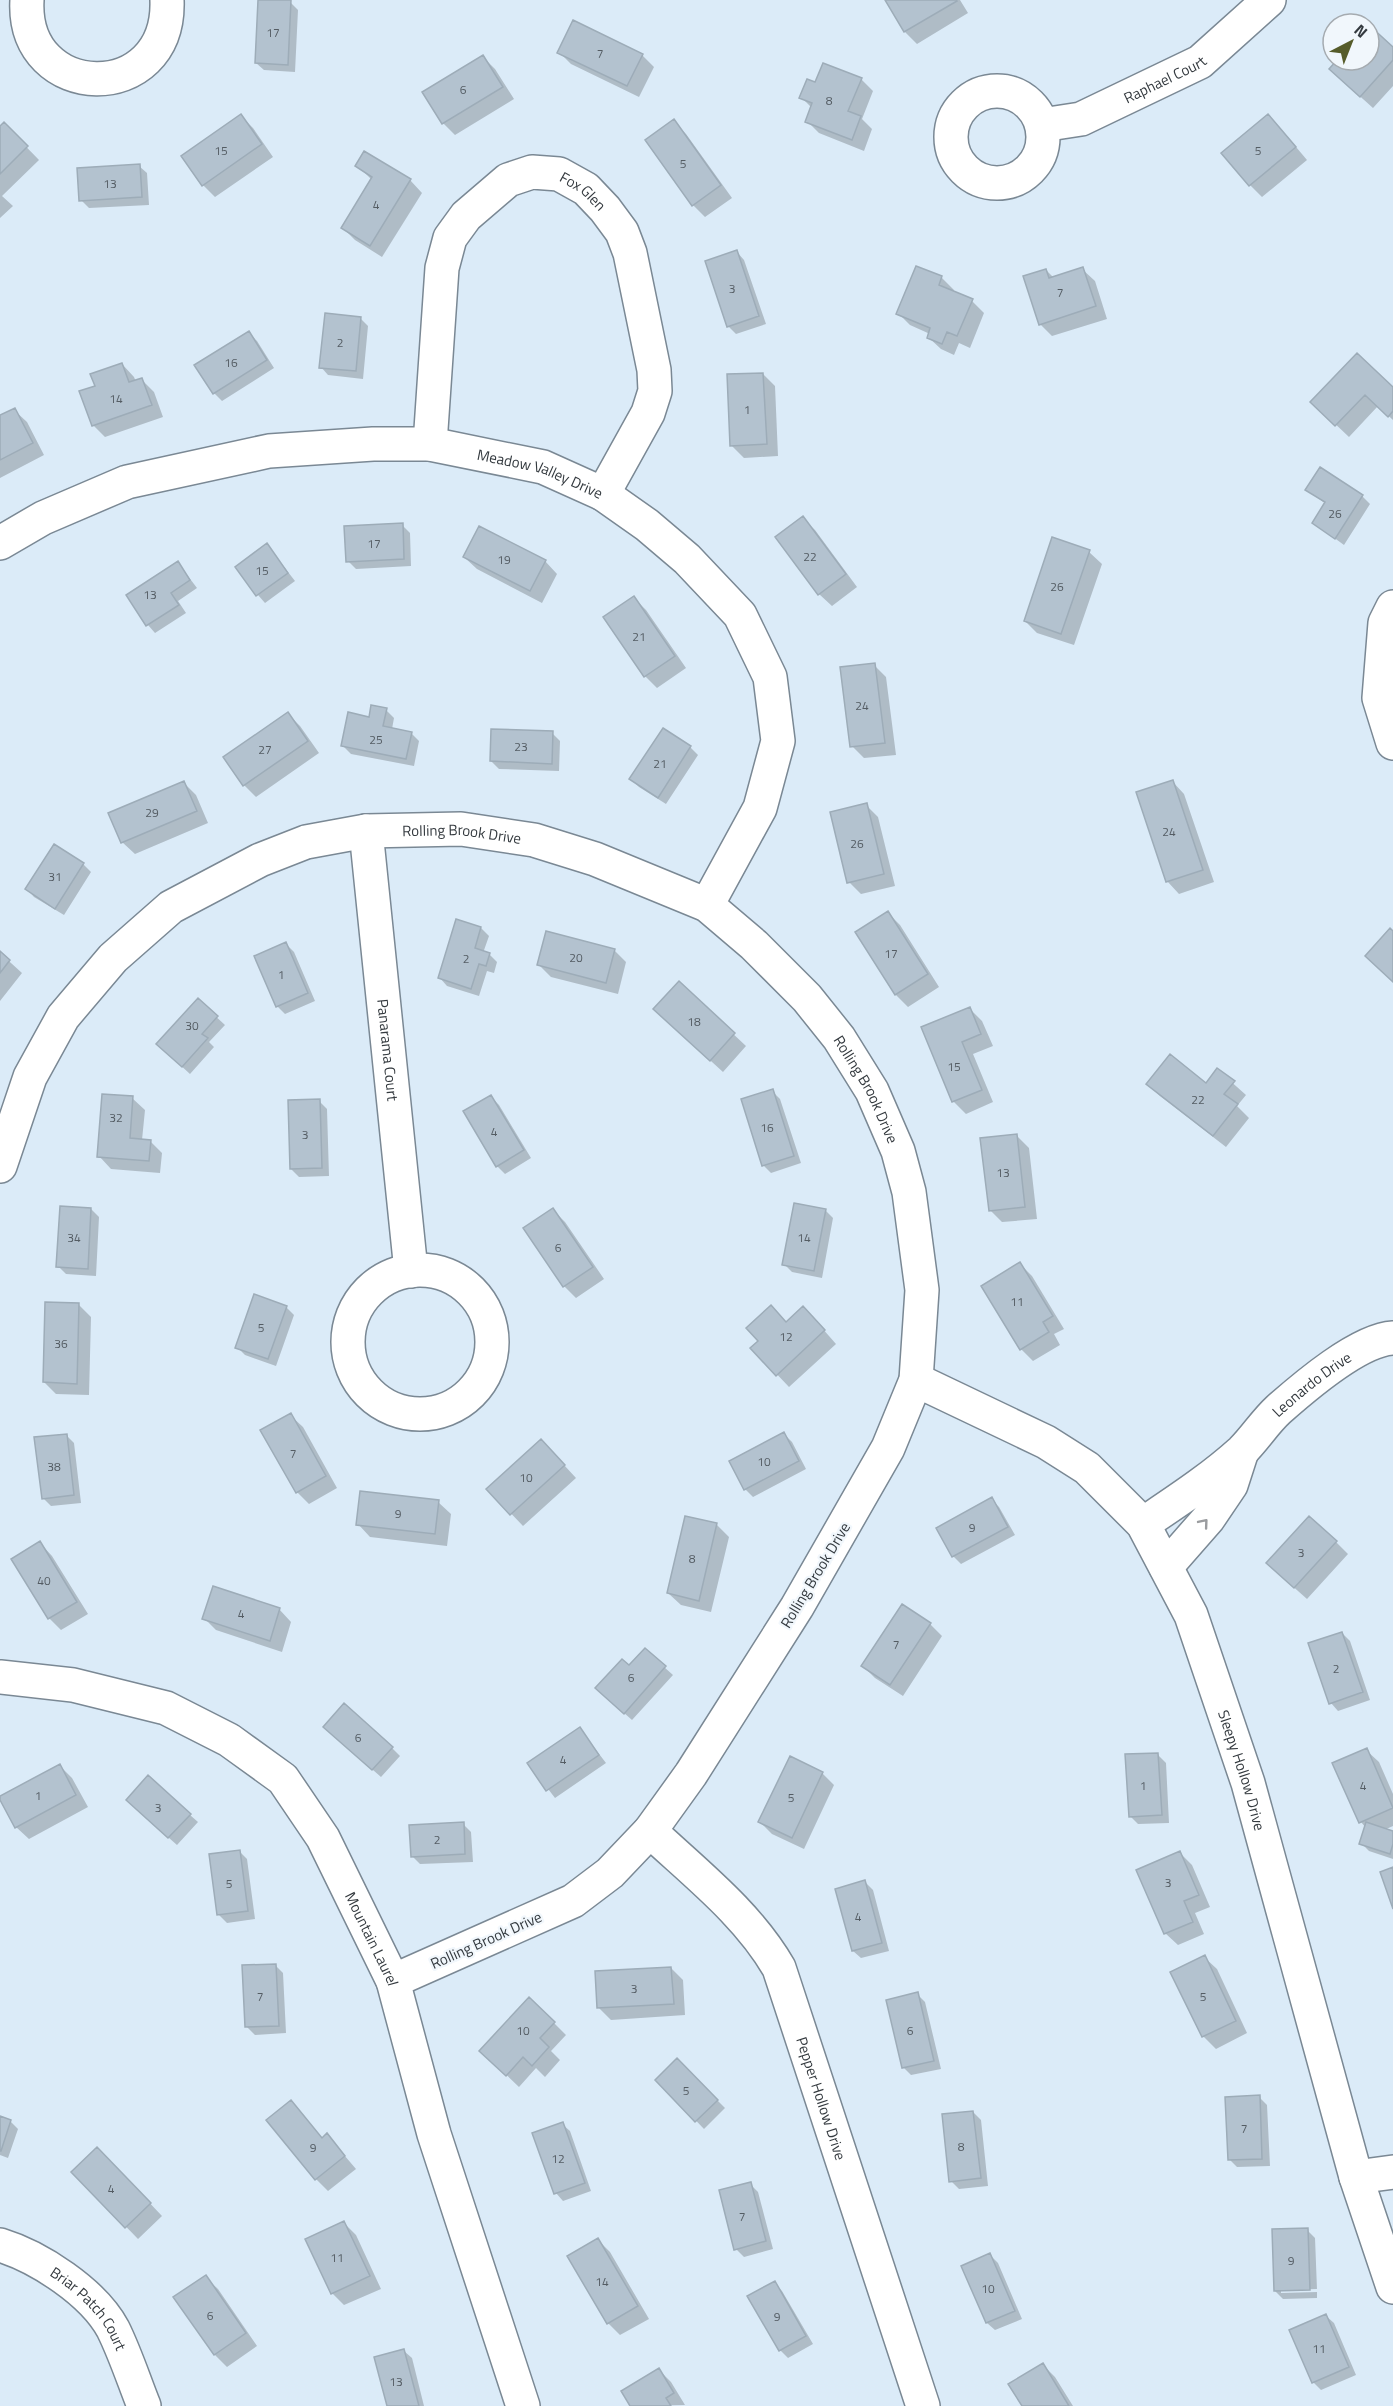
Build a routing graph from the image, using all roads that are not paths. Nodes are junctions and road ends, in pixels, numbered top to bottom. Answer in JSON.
{"nodes":[{"id":1,"x":167,"y":0,"type":"edge"},
{"id":2,"x":1269,"y":0,"type":"edge"},
{"id":3,"x":19,"y":18,"type":"edge"},
{"id":4,"x":1042,"y":125,"type":"dead end"},
{"id":5,"x":430,"y":444,"type":"junction"},
{"id":6,"x":603,"y":494,"type":"junction"},
{"id":7,"x":0,"y":543,"type":"edge"},
{"id":8,"x":1393,"y":607,"type":"edge"},
{"id":9,"x":1393,"y":743,"type":"edge"},
{"id":10,"x":366,"y":831,"type":"junction"},
{"id":11,"x":707,"y":905,"type":"junction"},
{"id":12,"x":0,"y":1166,"type":"edge"},
{"id":13,"x":411,"y":1270,"type":"junction"},
{"id":14,"x":1393,"y":1338,"type":"edge"},
{"id":15,"x":916,"y":1380,"type":"junction"},
{"id":16,"x":1242,"y":1450,"type":"junction"},
{"id":17,"x":1143,"y":1524,"type":"junction"},
{"id":18,"x":1166,"y":1567,"type":"junction"},
{"id":19,"x":0,"y":1677,"type":"edge"},
{"id":20,"x":650,"y":1831,"type":"junction"},
{"id":21,"x":393,"y":1982,"type":"junction"},
{"id":22,"x":1393,"y":2172,"type":"edge"},
{"id":23,"x":1356,"y":2177,"type":"junction"},
{"id":24,"x":0,"y":2245,"type":"edge"},
{"id":25,"x":1393,"y":2287,"type":"edge"},
{"id":26,"x":144,"y":2406,"type":"edge"},
{"id":27,"x":523,"y":2406,"type":"edge"},
{"id":28,"x":923,"y":2406,"type":"edge"}],
"edges":[{"from":1,"to":3,"type":"street"},
{"from":2,"to":4,"type":"street","name":"Raphael Court"},
{"from":5,"to":6,"type":"street","name":"Meadow Valley Drive"},
{"from":5,"to":6,"type":"street","name":"Fox Glen"},
{"from":5,"to":7,"type":"street","name":"Meadow Valley Drive"},
{"from":6,"to":11,"type":"street","name":"Meadow Valley Drive"},
{"from":8,"to":9,"type":"street"},
{"from":10,"to":11,"type":"street","name":"Rolling Brook Drive"},
{"from":10,"to":12,"type":"street","name":"Rolling Brook Drive"},
{"from":10,"to":13,"type":"street","name":"Panarama Court"},
{"from":11,"to":15,"type":"street","name":"Rolling Brook Drive"},
{"from":13,"to":13,"type":"street"},
{"from":14,"to":16,"type":"street","name":"Leonardo Drive"},
{"from":15,"to":17,"type":"street","name":"Sleepy Hollow Drive"},
{"from":15,"to":20,"type":"street","name":"Rolling Brook Drive"},
{"from":16,"to":17,"type":"street","name":"Leonardo Drive"},
{"from":18,"to":16,"type":"street","name":"Leonardo Drive","one_way":true},
{"from":17,"to":18,"type":"street","name":"Sleepy Hollow Drive"},
{"from":18,"to":23,"type":"street","name":"Sleepy Hollow Drive"},
{"from":19,"to":21,"type":"street","name":"Mountain Laurel"},
{"from":20,"to":21,"type":"street","name":"Rolling Brook Drive"},
{"from":20,"to":28,"type":"street","name":"Pepper Hollow Drive"},
{"from":21,"to":27,"type":"street","name":"Mountain Laurel"},
{"from":22,"to":23,"type":"street"},
{"from":23,"to":25,"type":"street","name":"Sleepy Hollow Drive"},
{"from":24,"to":26,"type":"street","name":"Briar Patch Court"}]}
